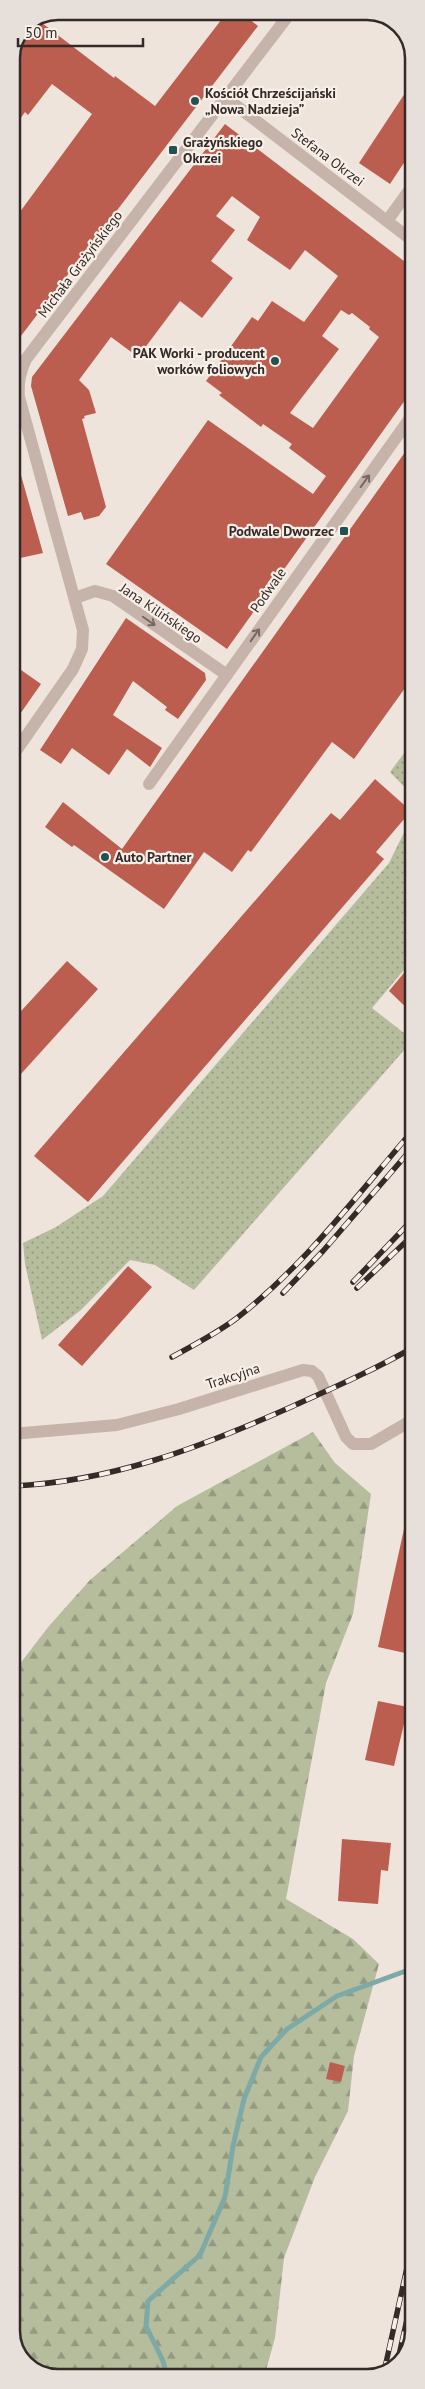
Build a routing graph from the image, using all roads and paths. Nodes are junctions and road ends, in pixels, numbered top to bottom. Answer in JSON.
{"nodes":[{"id":1,"x":285,"y":20,"type":"edge"},
{"id":2,"x":225,"y":97,"type":"junction"},
{"id":3,"x":405,"y":196,"type":"edge"},
{"id":4,"x":387,"y":221,"type":"junction"},
{"id":5,"x":405,"y":235,"type":"edge"},
{"id":6,"x":20,"y":373,"type":"edge"},
{"id":7,"x":20,"y":401,"type":"edge"},
{"id":8,"x":405,"y":425,"type":"edge"},
{"id":9,"x":75,"y":598,"type":"junction"},
{"id":10,"x":227,"y":675,"type":"junction"},
{"id":11,"x":20,"y":745,"type":"edge"},
{"id":12,"x":149,"y":784,"type":"dead end"},
{"id":13,"x":405,"y":1424,"type":"edge"},
{"id":14,"x":20,"y":1433,"type":"edge"}],
"edges":[{"from":1,"to":2,"type":"street","name":"Michała Grażyńskiego"},
{"from":2,"to":4,"type":"street","name":"Stefana Okrzei"},
{"from":2,"to":6,"type":"street","name":"Michała Grażyńskiego"},
{"from":3,"to":4,"type":"street"},
{"from":4,"to":5,"type":"street","name":"Stefana Okrzei"},
{"from":7,"to":9,"type":"street","name":"Michała Grażyńskiego"},
{"from":10,"to":8,"type":"street","name":"Podwale","one_way":true},
{"from":9,"to":10,"type":"street","name":"Jana Kilińskiego","one_way":true},
{"from":9,"to":11,"type":"street","name":"Michała Grażyńskiego"},
{"from":10,"to":12,"type":"street","name":"Podwale"},
{"from":13,"to":14,"type":"street","name":"Trakcyjna"}]}
